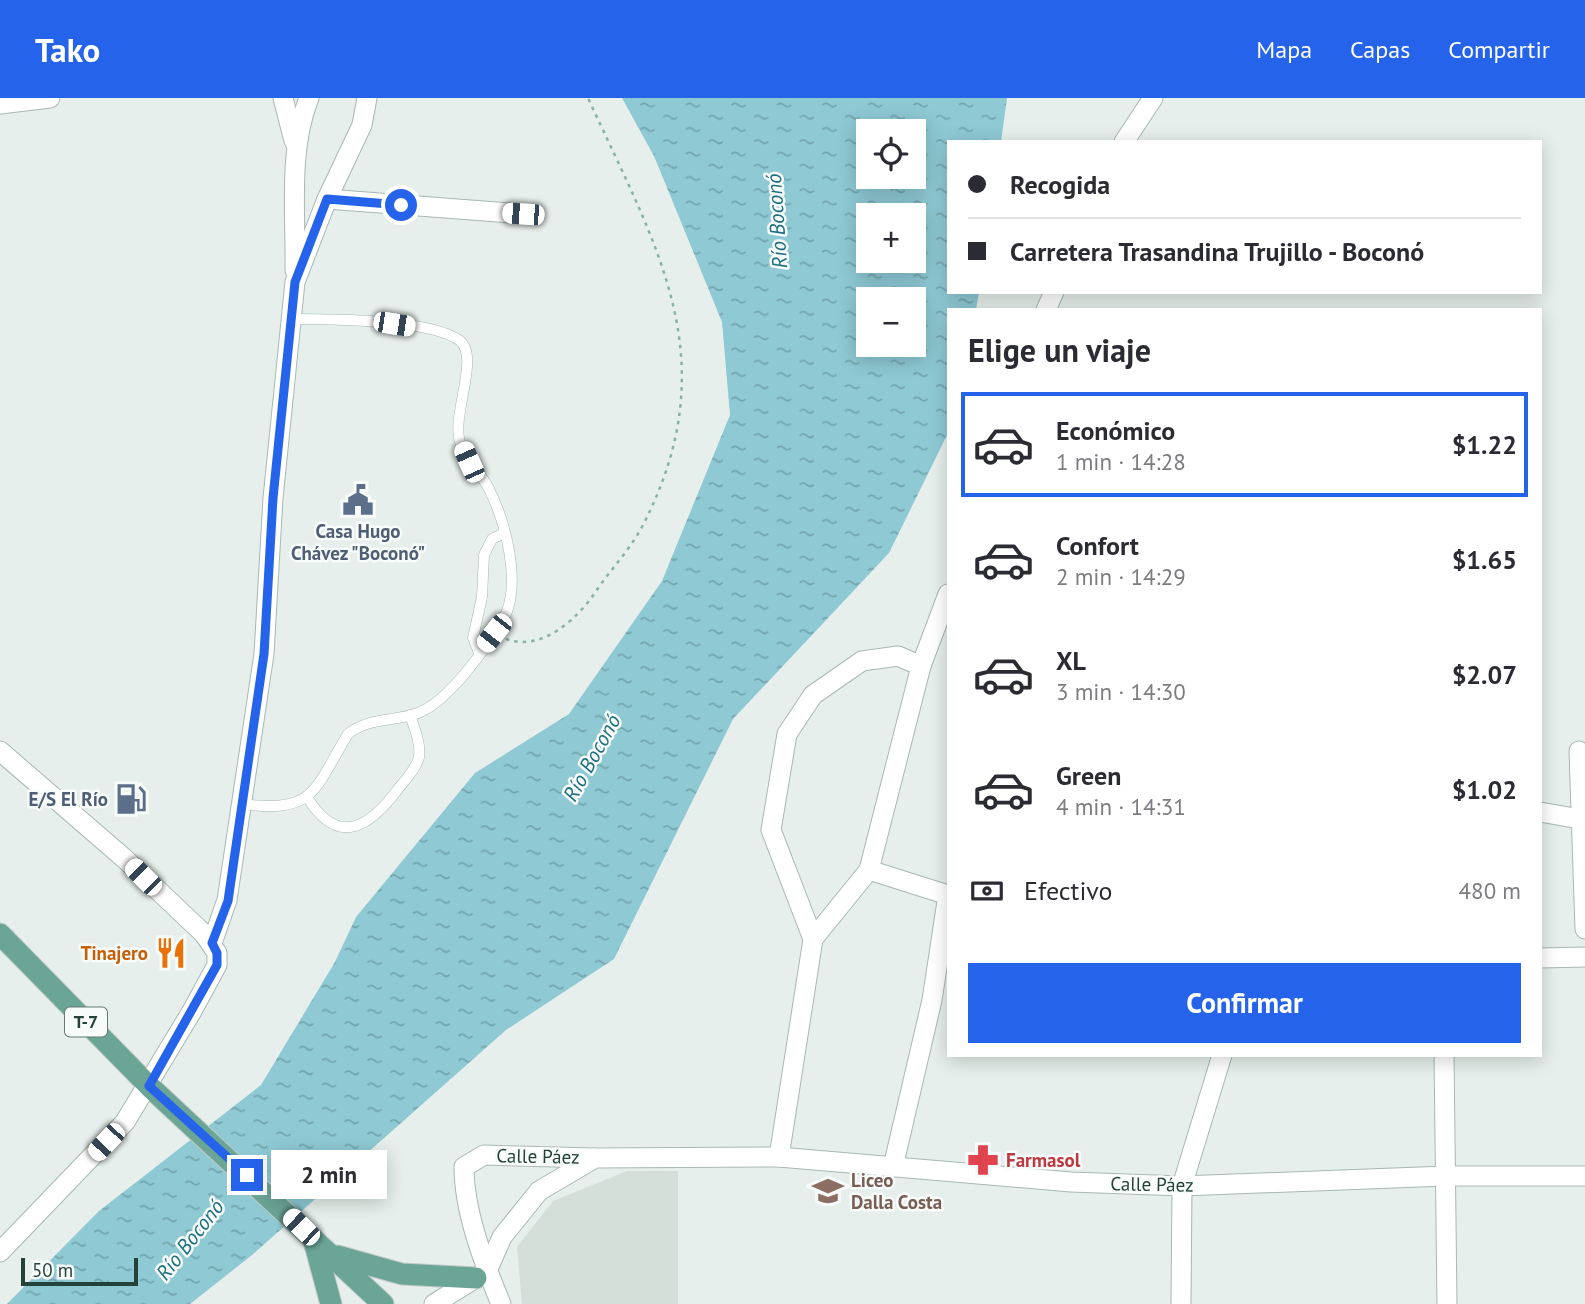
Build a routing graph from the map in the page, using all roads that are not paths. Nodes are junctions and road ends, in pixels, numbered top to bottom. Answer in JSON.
{"nodes":[{"id":1,"x":50,"y":98,"type":"edge"},
{"id":2,"x":282,"y":98,"type":"edge"},
{"id":3,"x":309,"y":98,"type":"edge"},
{"id":4,"x":367,"y":98,"type":"edge"},
{"id":5,"x":1153,"y":98,"type":"edge"},
{"id":6,"x":0,"y":104,"type":"edge"},
{"id":7,"x":1125,"y":140,"type":"edge"},
{"id":8,"x":297,"y":149,"type":"junction"},
{"id":9,"x":327,"y":199,"type":"junction"},
{"id":10,"x":523,"y":214,"type":"dead end"},
{"id":11,"x":295,"y":282,"type":"junction"},
{"id":12,"x":291,"y":319,"type":"junction"},
{"id":13,"x":504,"y":533,"type":"junction"},
{"id":14,"x":947,"y":597,"type":"edge"},
{"id":15,"x":479,"y":653,"type":"junction"},
{"id":16,"x":921,"y":666,"type":"junction"},
{"id":17,"x":410,"y":715,"type":"junction"},
{"id":18,"x":0,"y":751,"type":"edge"},
{"id":19,"x":1579,"y":751,"type":"dead end"},
{"id":20,"x":307,"y":797,"type":"junction"},
{"id":21,"x":242,"y":804,"type":"junction"},
{"id":22,"x":1542,"y":812,"type":"edge"},
{"id":23,"x":1583,"y":819,"type":"edge"},
{"id":24,"x":869,"y":870,"type":"junction"},
{"id":25,"x":947,"y":895,"type":"edge"},
{"id":26,"x":947,"y":902,"type":"edge"},
{"id":27,"x":1585,"y":929,"type":"edge"},
{"id":28,"x":0,"y":933,"type":"edge"},
{"id":29,"x":813,"y":939,"type":"junction"},
{"id":30,"x":212,"y":943,"type":"junction"},
{"id":31,"x":1585,"y":957,"type":"edge"},
{"id":32,"x":1542,"y":958,"type":"edge"},
{"id":33,"x":1221,"y":1057,"type":"edge"},
{"id":34,"x":1444,"y":1057,"type":"edge"},
{"id":35,"x":149,"y":1086,"type":"junction"},
{"id":36,"x":779,"y":1157,"type":"junction"},
{"id":37,"x":595,"y":1158,"type":"junction"},
{"id":38,"x":893,"y":1167,"type":"junction"},
{"id":39,"x":1446,"y":1176,"type":"junction"},
{"id":40,"x":1585,"y":1176,"type":"edge"},
{"id":41,"x":1182,"y":1185,"type":"junction"},
{"id":42,"x":307,"y":1231,"type":"junction"},
{"id":43,"x":327,"y":1251,"type":"junction"},
{"id":44,"x":0,"y":1252,"type":"edge"},
{"id":45,"x":482,"y":1274,"type":"junction"},
{"id":46,"x":331,"y":1304,"type":"edge"},
{"id":47,"x":383,"y":1304,"type":"edge"},
{"id":48,"x":435,"y":1304,"type":"edge"},
{"id":49,"x":501,"y":1304,"type":"edge"},
{"id":50,"x":1181,"y":1304,"type":"edge"},
{"id":51,"x":1447,"y":1304,"type":"edge"}],
"edges":[{"from":1,"to":6,"type":"street"},
{"from":2,"to":8,"type":"street"},
{"from":3,"to":8,"type":"street"},
{"from":4,"to":9,"type":"street"},
{"from":5,"to":7,"type":"street"},
{"from":8,"to":11,"type":"street"},
{"from":9,"to":10,"type":"street"},
{"from":9,"to":11,"type":"street"},
{"from":11,"to":12,"type":"street"},
{"from":12,"to":13,"type":"lane"},
{"from":12,"to":21,"type":"street"},
{"from":13,"to":15,"type":"lane"},
{"from":13,"to":15,"type":"lane"},
{"from":14,"to":16,"type":"street"},
{"from":15,"to":17,"type":"lane"},
{"from":16,"to":24,"type":"street"},
{"from":16,"to":29,"type":"street"},
{"from":17,"to":20,"type":"lane"},
{"from":17,"to":20,"type":"lane"},
{"from":18,"to":30,"type":"street"},
{"from":19,"to":23,"type":"street"},
{"from":20,"to":21,"type":"lane"},
{"from":21,"to":30,"type":"street"},
{"from":22,"to":23,"type":"street"},
{"from":23,"to":27,"type":"street"},
{"from":24,"to":25,"type":"street"},
{"from":24,"to":29,"type":"street"},
{"from":26,"to":38,"type":"street"},
{"from":28,"to":35,"type":"main road","number":"T-7"},
{"from":29,"to":36,"type":"street"},
{"from":30,"to":35,"type":"street"},
{"from":31,"to":32,"type":"street"},
{"from":33,"to":41,"type":"street"},
{"from":34,"to":39,"type":"street"},
{"from":35,"to":42,"type":"main road","number":"T-7"},
{"from":35,"to":44,"type":"street"},
{"from":36,"to":37,"type":"street","name":"Calle Páez"},
{"from":36,"to":38,"type":"street","name":"Calle Páez"},
{"from":37,"to":45,"type":"street","name":"Calle Páez"},
{"from":37,"to":45,"type":"street","name":"Calle Páez"},
{"from":38,"to":41,"type":"street","name":"Calle Páez"},
{"from":39,"to":40,"type":"street","name":"Calle Páez"},
{"from":39,"to":41,"type":"street","name":"Calle Páez"},
{"from":39,"to":51,"type":"street"},
{"from":41,"to":50,"type":"street"},
{"from":42,"to":43,"type":"main road","number":"T-7"},
{"from":42,"to":46,"type":"main road"},
{"from":43,"to":45,"type":"main road"},
{"from":43,"to":47,"type":"main road","number":"T-7"},
{"from":45,"to":48,"type":"street"},
{"from":45,"to":49,"type":"street","name":"Calle Páez"}]}
